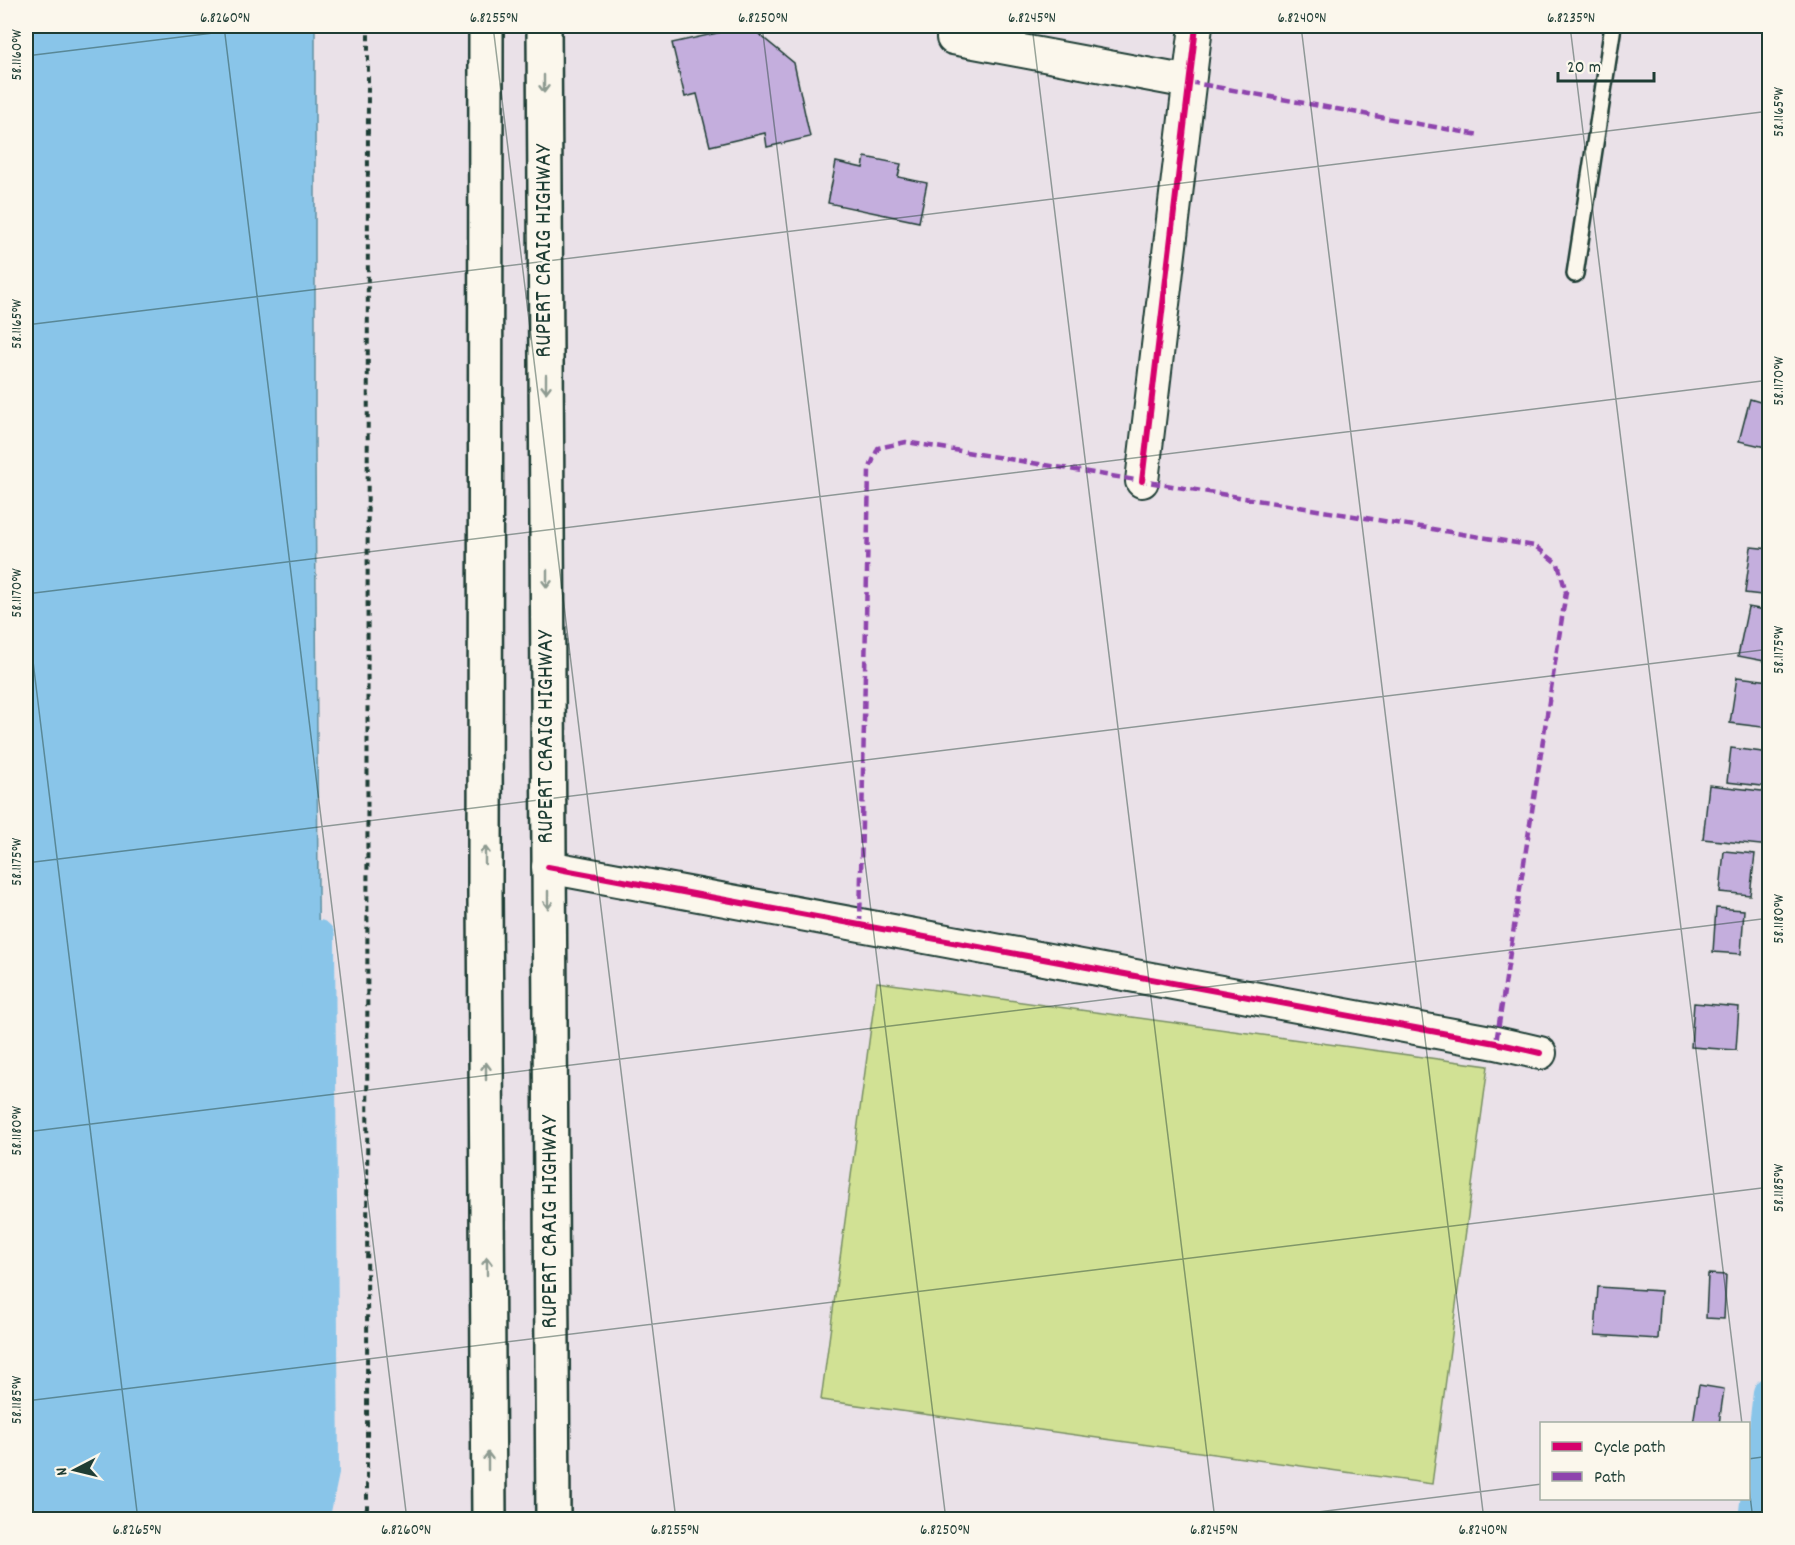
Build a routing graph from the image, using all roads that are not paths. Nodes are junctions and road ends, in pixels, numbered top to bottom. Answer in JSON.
{"nodes":[{"id":1,"x":486,"y":26,"type":"edge"},
{"id":2,"x":544,"y":26,"type":"edge"},
{"id":3,"x":1196,"y":26,"type":"edge"},
{"id":4,"x":1613,"y":26,"type":"edge"},
{"id":5,"x":953,"y":38,"type":"dead end"},
{"id":6,"x":1189,"y":82,"type":"junction"},
{"id":7,"x":1575,"y":274,"type":"dead end"},
{"id":8,"x":1142,"y":481,"type":"dead end"},
{"id":9,"x":548,"y":867,"type":"junction"},
{"id":10,"x":1540,"y":1053,"type":"dead end"},
{"id":11,"x":489,"y":1520,"type":"edge"},
{"id":12,"x":553,"y":1520,"type":"edge"}],
"edges":[{"from":11,"to":1,"type":"main road","one_way":true},
{"from":2,"to":9,"type":"main road","name":"RUPERT CRAIG HIGHWAY","one_way":true},
{"from":3,"to":6,"type":"street"},
{"from":4,"to":7,"type":"lane"},
{"from":5,"to":6,"type":"street"},
{"from":6,"to":8,"type":"street"},
{"from":9,"to":10,"type":"street"},
{"from":9,"to":12,"type":"main road","name":"RUPERT CRAIG HIGHWAY","one_way":true}]}
